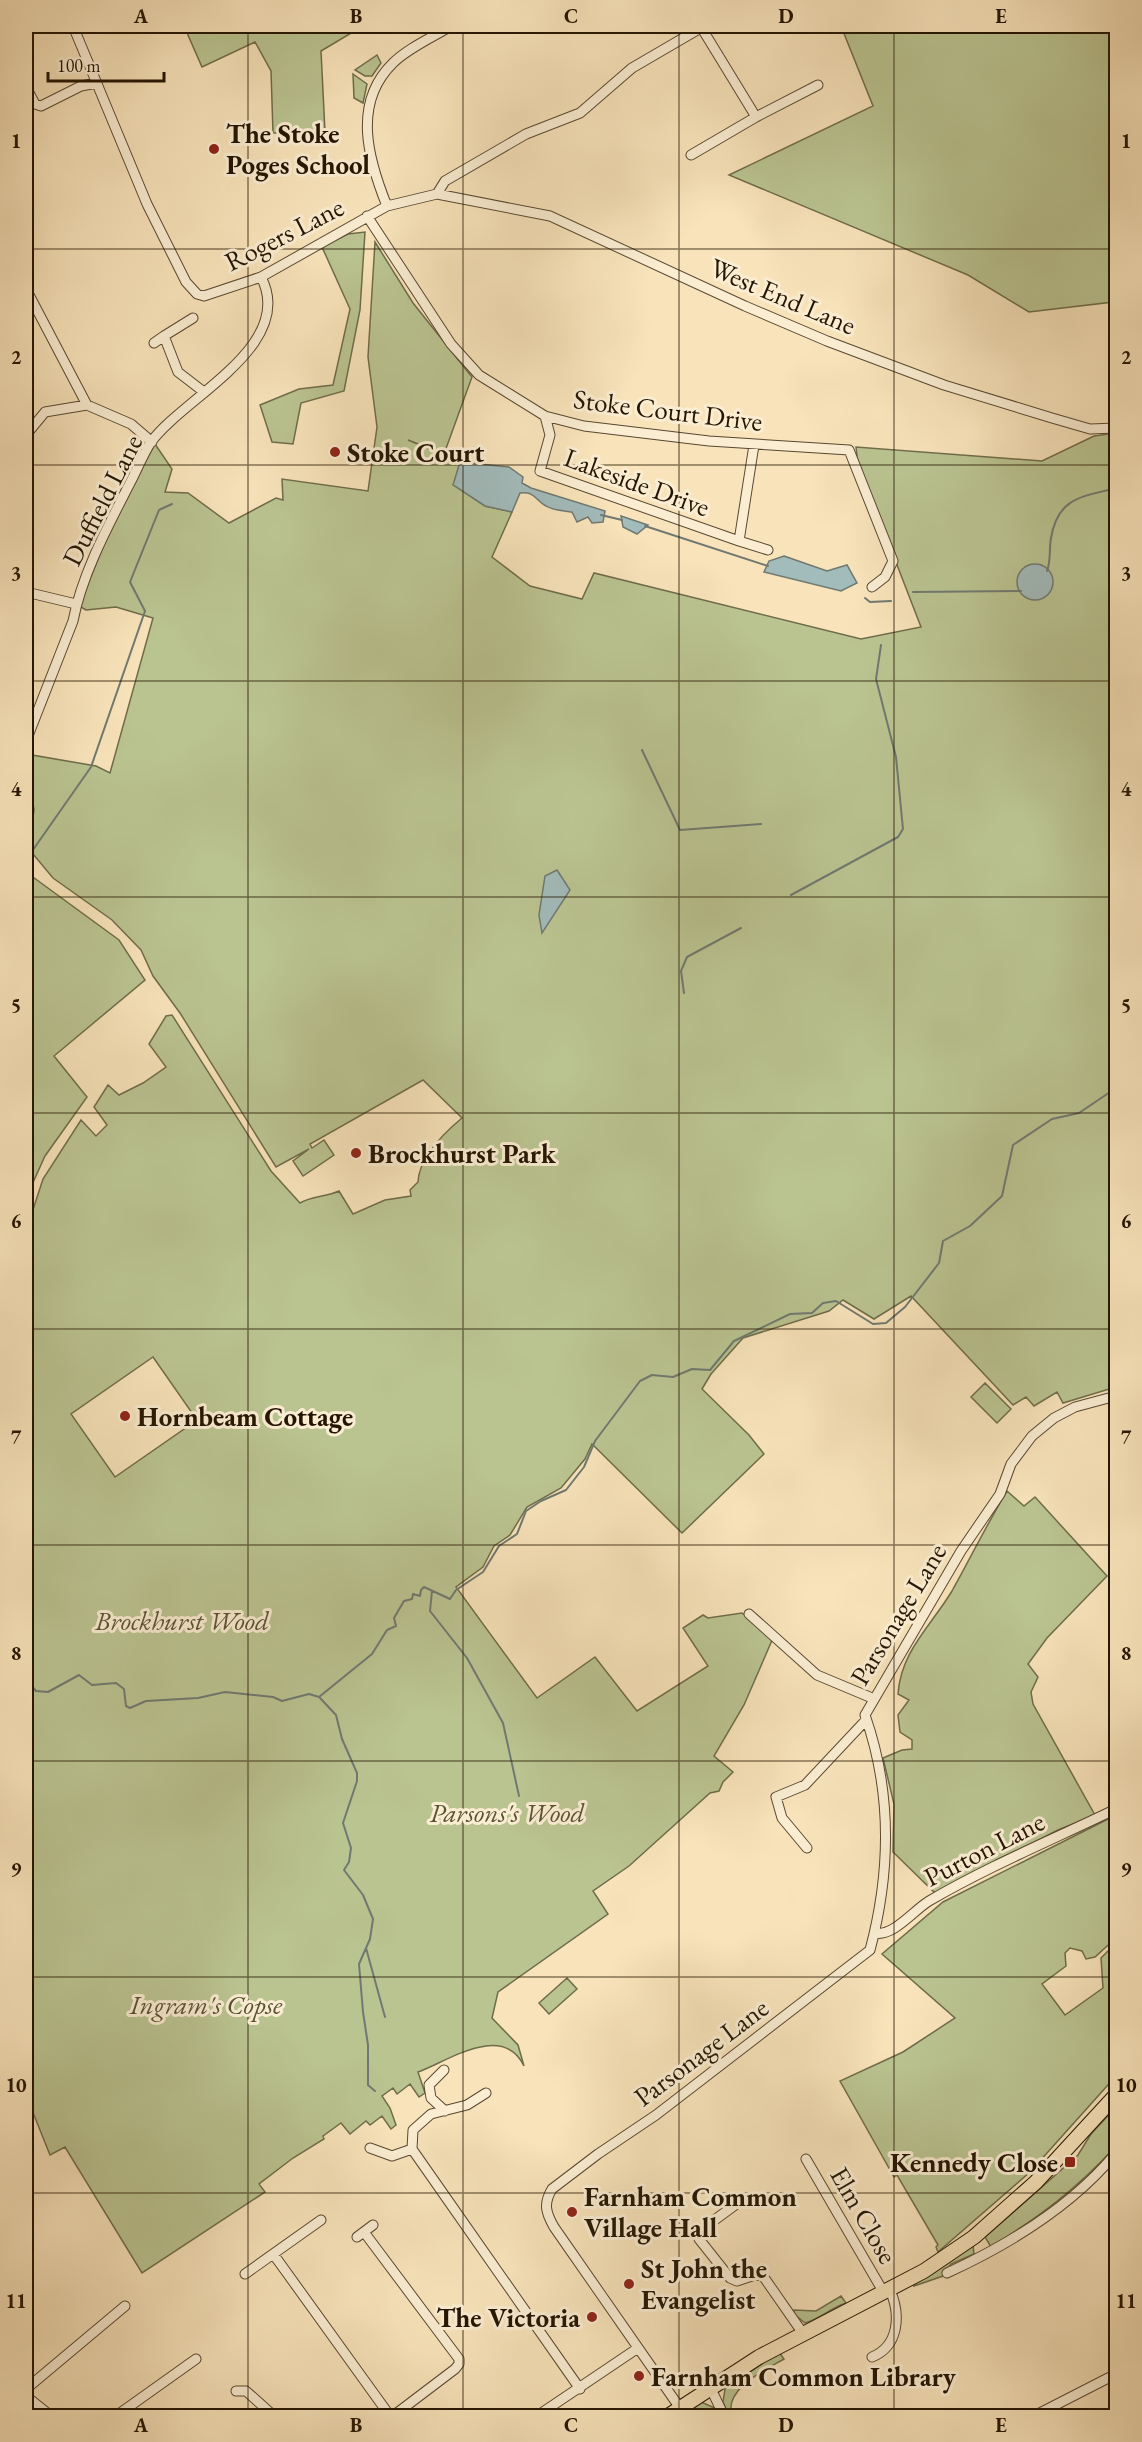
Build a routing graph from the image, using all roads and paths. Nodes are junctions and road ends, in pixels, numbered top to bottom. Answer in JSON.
{"nodes":[{"id":1,"x":73,"y":26,"type":"edge"},
{"id":2,"x":451,"y":26,"type":"edge"},
{"id":3,"x":703,"y":26,"type":"edge"},
{"id":4,"x":96,"y":82,"type":"junction"},
{"id":5,"x":818,"y":85,"type":"dead end"},
{"id":6,"x":26,"y":87,"type":"edge"},
{"id":7,"x":756,"y":117,"type":"junction"},
{"id":8,"x":691,"y":155,"type":"dead end"},
{"id":9,"x":437,"y":194,"type":"junction"},
{"id":10,"x":387,"y":206,"type":"junction"},
{"id":11,"x":367,"y":216,"type":"junction"},
{"id":12,"x":261,"y":277,"type":"junction"},
{"id":13,"x":26,"y":289,"type":"edge"},
{"id":14,"x":193,"y":318,"type":"dead end"},
{"id":15,"x":164,"y":336,"type":"junction"},
{"id":16,"x":154,"y":343,"type":"dead end"},
{"id":17,"x":204,"y":392,"type":"junction"},
{"id":18,"x":87,"y":405,"type":"junction"},
{"id":19,"x":545,"y":416,"type":"junction"},
{"id":20,"x":1116,"y":428,"type":"edge"},
{"id":21,"x":26,"y":435,"type":"edge"},
{"id":22,"x":152,"y":442,"type":"junction"},
{"id":23,"x":754,"y":445,"type":"junction"},
{"id":24,"x":739,"y":541,"type":"junction"},
{"id":25,"x":768,"y":550,"type":"dead end"},
{"id":26,"x":872,"y":587,"type":"dead end"},
{"id":27,"x":26,"y":592,"type":"edge"},
{"id":28,"x":76,"y":604,"type":"junction"},
{"id":29,"x":26,"y":741,"type":"edge"},
{"id":30,"x":1116,"y":1396,"type":"edge"},
{"id":31,"x":749,"y":1614,"type":"dead end"},
{"id":32,"x":872,"y":1698,"type":"junction"},
{"id":33,"x":866,"y":1720,"type":"junction"},
{"id":34,"x":1116,"y":1809,"type":"edge"},
{"id":35,"x":807,"y":1848,"type":"dead end"},
{"id":36,"x":875,"y":1933,"type":"junction"},
{"id":37,"x":444,"y":2070,"type":"dead end"},
{"id":38,"x":486,"y":2093,"type":"dead end"},
{"id":39,"x":1116,"y":2095,"type":"edge"},
{"id":40,"x":445,"y":2111,"type":"junction"},
{"id":41,"x":370,"y":2148,"type":"dead end"},
{"id":42,"x":412,"y":2149,"type":"junction"},
{"id":43,"x":1116,"y":2153,"type":"edge"},
{"id":44,"x":806,"y":2159,"type":"dead end"},
{"id":45,"x":735,"y":2205,"type":"dead end"},
{"id":46,"x":321,"y":2220,"type":"dead end"},
{"id":47,"x":373,"y":2224,"type":"dead end"},
{"id":48,"x":974,"y":2237,"type":"junction"},
{"id":49,"x":984,"y":2254,"type":"junction"},
{"id":50,"x":274,"y":2255,"type":"junction"},
{"id":51,"x":947,"y":2273,"type":"dead end"},
{"id":52,"x":245,"y":2274,"type":"dead end"},
{"id":53,"x":887,"y":2291,"type":"junction"},
{"id":54,"x":125,"y":2306,"type":"dead end"},
{"id":55,"x":802,"y":2332,"type":"junction"},
{"id":56,"x":638,"y":2348,"type":"junction"},
{"id":57,"x":872,"y":2357,"type":"dead end"},
{"id":58,"x":195,"y":2359,"type":"dead end"},
{"id":59,"x":1116,"y":2376,"type":"edge"},
{"id":60,"x":26,"y":2389,"type":"edge"},
{"id":61,"x":580,"y":2389,"type":"junction"},
{"id":62,"x":711,"y":2389,"type":"junction"},
{"id":63,"x":236,"y":2391,"type":"dead end"},
{"id":64,"x":26,"y":2396,"type":"edge"},
{"id":65,"x":674,"y":2412,"type":"edge"},
{"id":66,"x":51,"y":2416,"type":"edge"},
{"id":67,"x":116,"y":2416,"type":"edge"},
{"id":68,"x":274,"y":2416,"type":"edge"},
{"id":69,"x":392,"y":2416,"type":"edge"},
{"id":70,"x":537,"y":2416,"type":"edge"},
{"id":71,"x":724,"y":2416,"type":"edge"},
{"id":72,"x":1034,"y":2416,"type":"edge"}],
"edges":[{"from":1,"to":4,"type":"street","name":"Rogers Lane"},
{"from":2,"to":10,"type":"street"},
{"from":3,"to":7,"type":"street"},
{"from":3,"to":9,"type":"street"},
{"from":4,"to":6,"type":"street"},
{"from":4,"to":12,"type":"street","name":"Rogers Lane"},
{"from":5,"to":7,"type":"street"},
{"from":7,"to":8,"type":"street"},
{"from":9,"to":10,"type":"street","name":"Rogers Lane"},
{"from":9,"to":20,"type":"street","name":"West End Lane"},
{"from":10,"to":11,"type":"street","name":"Rogers Lane"},
{"from":11,"to":12,"type":"street","name":"Rogers Lane"},
{"from":11,"to":19,"type":"street","name":"Stoke Court Drive"},
{"from":12,"to":17,"type":"street","name":"Duffield Lane"},
{"from":13,"to":18,"type":"street"},
{"from":14,"to":15,"type":"street"},
{"from":15,"to":16,"type":"street"},
{"from":15,"to":17,"type":"street"},
{"from":17,"to":22,"type":"street","name":"Duffield Lane"},
{"from":18,"to":21,"type":"street"},
{"from":18,"to":22,"type":"street"},
{"from":19,"to":23,"type":"street","name":"Stoke Court Drive"},
{"from":19,"to":24,"type":"street","name":"Lakeside Drive"},
{"from":22,"to":28,"type":"street","name":"Duffield Lane"},
{"from":23,"to":24,"type":"street","name":"Lakeside Drive"},
{"from":23,"to":26,"type":"street","name":"Stoke Court Drive"},
{"from":24,"to":25,"type":"street","name":"Lakeside Drive"},
{"from":27,"to":28,"type":"street"},
{"from":28,"to":29,"type":"street","name":"Duffield Lane"},
{"from":30,"to":32,"type":"street","name":"Parsonage Lane"},
{"from":31,"to":32,"type":"street"},
{"from":32,"to":33,"type":"street","name":"Parsonage Lane"},
{"from":33,"to":35,"type":"street"},
{"from":33,"to":36,"type":"street","name":"Parsonage Lane"},
{"from":34,"to":36,"type":"street","name":"Purton Lane"},
{"from":36,"to":56,"type":"street","name":"Parsonage Lane"},
{"from":37,"to":40,"type":"street"},
{"from":38,"to":40,"type":"street"},
{"from":39,"to":48,"type":"main road"},
{"from":40,"to":42,"type":"street"},
{"from":41,"to":42,"type":"street"},
{"from":42,"to":61,"type":"street"},
{"from":43,"to":49,"type":"street"},
{"from":44,"to":53,"type":"street","name":"Elm Close"},
{"from":45,"to":55,"type":"street"},
{"from":46,"to":50,"type":"street"},
{"from":47,"to":69,"type":"street"},
{"from":48,"to":49,"type":"street"},
{"from":48,"to":53,"type":"main road"},
{"from":49,"to":51,"type":"street"},
{"from":50,"to":52,"type":"street"},
{"from":50,"to":69,"type":"street"},
{"from":53,"to":55,"type":"main road"},
{"from":53,"to":57,"type":"street"},
{"from":54,"to":60,"type":"street"},
{"from":55,"to":62,"type":"main road"},
{"from":56,"to":61,"type":"street"},
{"from":56,"to":65,"type":"street"},
{"from":58,"to":67,"type":"street"},
{"from":59,"to":72,"type":"street"},
{"from":61,"to":70,"type":"street"},
{"from":62,"to":65,"type":"main road"},
{"from":62,"to":71,"type":"street"},
{"from":63,"to":68,"type":"street"},
{"from":64,"to":66,"type":"street"}]}
